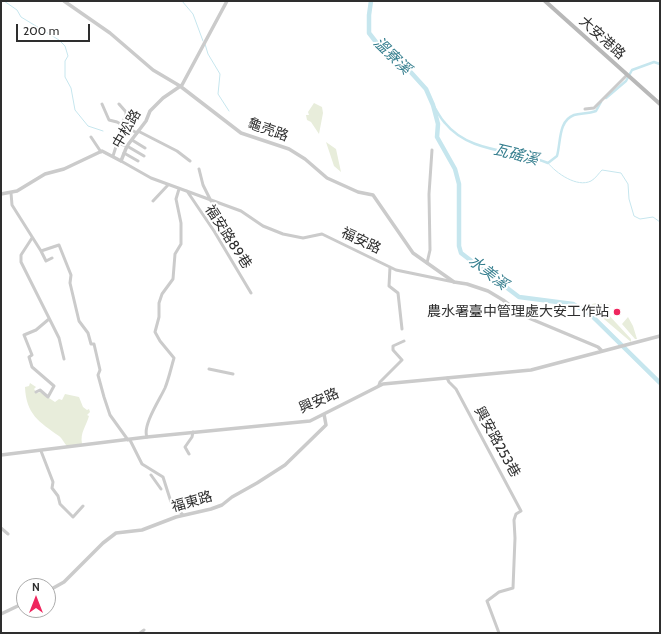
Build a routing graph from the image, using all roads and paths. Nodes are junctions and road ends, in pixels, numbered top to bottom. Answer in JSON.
{"nodes":[{"id":1,"x":64,"y":1,"type":"edge"},
{"id":2,"x":228,"y":1,"type":"edge"},
{"id":3,"x":545,"y":1,"type":"edge"},
{"id":4,"x":629,"y":76,"type":"junction"},
{"id":5,"x":180,"y":86,"type":"junction"},
{"id":6,"x":102,"y":104,"type":"dead end"},
{"id":7,"x":119,"y":104,"type":"dead end"},
{"id":8,"x":660,"y":104,"type":"edge"},
{"id":9,"x":585,"y":109,"type":"dead end"},
{"id":10,"x":121,"y":124,"type":"junction"},
{"id":11,"x":138,"y":132,"type":"junction"},
{"id":12,"x":91,"y":137,"type":"dead end"},
{"id":13,"x":119,"y":137,"type":"dead end"},
{"id":14,"x":132,"y":140,"type":"junction"},
{"id":15,"x":117,"y":143,"type":"junction"},
{"id":16,"x":128,"y":146,"type":"junction"},
{"id":17,"x":144,"y":148,"type":"dead end"},
{"id":18,"x":432,"y":150,"type":"dead end"},
{"id":19,"x":101,"y":152,"type":"junction"},
{"id":20,"x":124,"y":154,"type":"junction"},
{"id":21,"x":113,"y":156,"type":"junction"},
{"id":22,"x":144,"y":156,"type":"dead end"},
{"id":23,"x":138,"y":161,"type":"dead end"},
{"id":24,"x":190,"y":161,"type":"dead end"},
{"id":25,"x":121,"y":162,"type":"junction"},
{"id":26,"x":198,"y":169,"type":"dead end"},
{"id":27,"x":168,"y":185,"type":"junction"},
{"id":28,"x":179,"y":189,"type":"junction"},
{"id":29,"x":187,"y":191,"type":"junction"},
{"id":30,"x":11,"y":193,"type":"junction"},
{"id":31,"x":1,"y":194,"type":"edge"},
{"id":32,"x":153,"y":201,"type":"dead end"},
{"id":33,"x":211,"y":201,"type":"junction"},
{"id":34,"x":32,"y":238,"type":"junction"},
{"id":35,"x":41,"y":251,"type":"junction"},
{"id":36,"x":52,"y":258,"type":"dead end"},
{"id":37,"x":427,"y":263,"type":"junction"},
{"id":38,"x":390,"y":268,"type":"junction"},
{"id":39,"x":454,"y":282,"type":"junction"},
{"id":40,"x":250,"y":293,"type":"dead end"},
{"id":41,"x":49,"y":319,"type":"junction"},
{"id":42,"x":402,"y":328,"type":"dead end"},
{"id":43,"x":660,"y":336,"type":"edge"},
{"id":44,"x":404,"y":341,"type":"dead end"},
{"id":45,"x":592,"y":344,"type":"junction"},
{"id":46,"x":602,"y":351,"type":"junction"},
{"id":47,"x":597,"y":352,"type":"junction"},
{"id":48,"x":64,"y":359,"type":"dead end"},
{"id":49,"x":209,"y":369,"type":"dead end"},
{"id":50,"x":233,"y":374,"type":"dead end"},
{"id":51,"x":447,"y":378,"type":"junction"},
{"id":52,"x":379,"y":385,"type":"junction"},
{"id":53,"x":36,"y":392,"type":"dead end"},
{"id":54,"x":324,"y":414,"type":"junction"},
{"id":55,"x":193,"y":432,"type":"junction"},
{"id":56,"x":147,"y":437,"type":"junction"},
{"id":57,"x":129,"y":440,"type":"junction"},
{"id":58,"x":42,"y":451,"type":"junction"},
{"id":59,"x":189,"y":454,"type":"dead end"},
{"id":60,"x":1,"y":455,"type":"edge"},
{"id":61,"x":151,"y":475,"type":"dead end"},
{"id":62,"x":161,"y":489,"type":"dead end"},
{"id":63,"x":83,"y":506,"type":"dead end"},
{"id":64,"x":183,"y":515,"type":"junction"},
{"id":65,"x":1,"y":528,"type":"edge"},
{"id":66,"x":8,"y":534,"type":"dead end"},
{"id":67,"x":56,"y":586,"type":"edge"},
{"id":68,"x":16,"y":607,"type":"edge"},
{"id":69,"x":1,"y":614,"type":"edge"},
{"id":70,"x":144,"y":630,"type":"dead end"},
{"id":71,"x":140,"y":633,"type":"edge"},
{"id":72,"x":499,"y":633,"type":"edge"}],
"edges":[{"from":1,"to":5,"type":"street","name":"龜壳路"},
{"from":2,"to":5,"type":"street","name":"中松路"},
{"from":3,"to":4,"type":"main road","name":"大安港路"},
{"from":4,"to":8,"type":"main road","name":"大安港路"},
{"from":4,"to":9,"type":"street"},
{"from":5,"to":11,"type":"street","name":"中松路"},
{"from":5,"to":37,"type":"street","name":"龜壳路"},
{"from":6,"to":10,"type":"street"},
{"from":7,"to":10,"type":"street"},
{"from":10,"to":11,"type":"street"},
{"from":11,"to":14,"type":"street","name":"中松路"},
{"from":11,"to":24,"type":"street"},
{"from":12,"to":19,"type":"street"},
{"from":13,"to":15,"type":"street"},
{"from":14,"to":16,"type":"street","name":"中松路"},
{"from":14,"to":17,"type":"street"},
{"from":15,"to":16,"type":"street"},
{"from":15,"to":21,"type":"street"},
{"from":16,"to":20,"type":"street","name":"中松路"},
{"from":16,"to":22,"type":"street"},
{"from":18,"to":37,"type":"street"},
{"from":19,"to":21,"type":"street","name":"中松路"},
{"from":19,"to":30,"type":"street","name":"中松路"},
{"from":20,"to":23,"type":"street"},
{"from":20,"to":25,"type":"street","name":"中松路"},
{"from":21,"to":25,"type":"street","name":"中松路"},
{"from":25,"to":27,"type":"street","name":"福安路"},
{"from":26,"to":33,"type":"street"},
{"from":27,"to":28,"type":"street","name":"福安路"},
{"from":27,"to":32,"type":"street"},
{"from":28,"to":29,"type":"street","name":"福安路"},
{"from":28,"to":56,"type":"street"},
{"from":29,"to":33,"type":"street","name":"福安路"},
{"from":29,"to":40,"type":"street","name":"福安路89巷"},
{"from":30,"to":31,"type":"street","name":"中松路"},
{"from":30,"to":34,"type":"street"},
{"from":33,"to":38,"type":"street","name":"福安路"},
{"from":34,"to":35,"type":"street"},
{"from":34,"to":41,"type":"street"},
{"from":35,"to":36,"type":"street"},
{"from":35,"to":57,"type":"street"},
{"from":37,"to":39,"type":"street","name":"龜壳路"},
{"from":38,"to":39,"type":"street","name":"福安路"},
{"from":38,"to":42,"type":"street"},
{"from":39,"to":45,"type":"street","name":"福安路"},
{"from":41,"to":48,"type":"street"},
{"from":41,"to":53,"type":"street"},
{"from":43,"to":46,"type":"street","name":"興安路"},
{"from":44,"to":52,"type":"street"},
{"from":45,"to":46,"type":"street","name":"福安路"},
{"from":45,"to":47,"type":"street"},
{"from":46,"to":47,"type":"street","name":"興安路"},
{"from":47,"to":51,"type":"street","name":"興安路"},
{"from":49,"to":50,"type":"street"},
{"from":51,"to":52,"type":"street","name":"興安路"},
{"from":51,"to":72,"type":"street","name":"興安路253巷"},
{"from":52,"to":54,"type":"street","name":"興安路"},
{"from":54,"to":55,"type":"street","name":"興安路"},
{"from":54,"to":64,"type":"street","name":"福東路"},
{"from":55,"to":56,"type":"street","name":"興安路"},
{"from":55,"to":59,"type":"street"},
{"from":56,"to":57,"type":"street","name":"興安路"},
{"from":57,"to":58,"type":"street","name":"興安路"},
{"from":57,"to":64,"type":"street"},
{"from":58,"to":60,"type":"street","name":"興安路"},
{"from":58,"to":63,"type":"street"},
{"from":61,"to":62,"type":"street"},
{"from":64,"to":67,"type":"street","name":"福東路"},
{"from":65,"to":66,"type":"street"},
{"from":68,"to":69,"type":"street"},
{"from":70,"to":71,"type":"street"}]}
